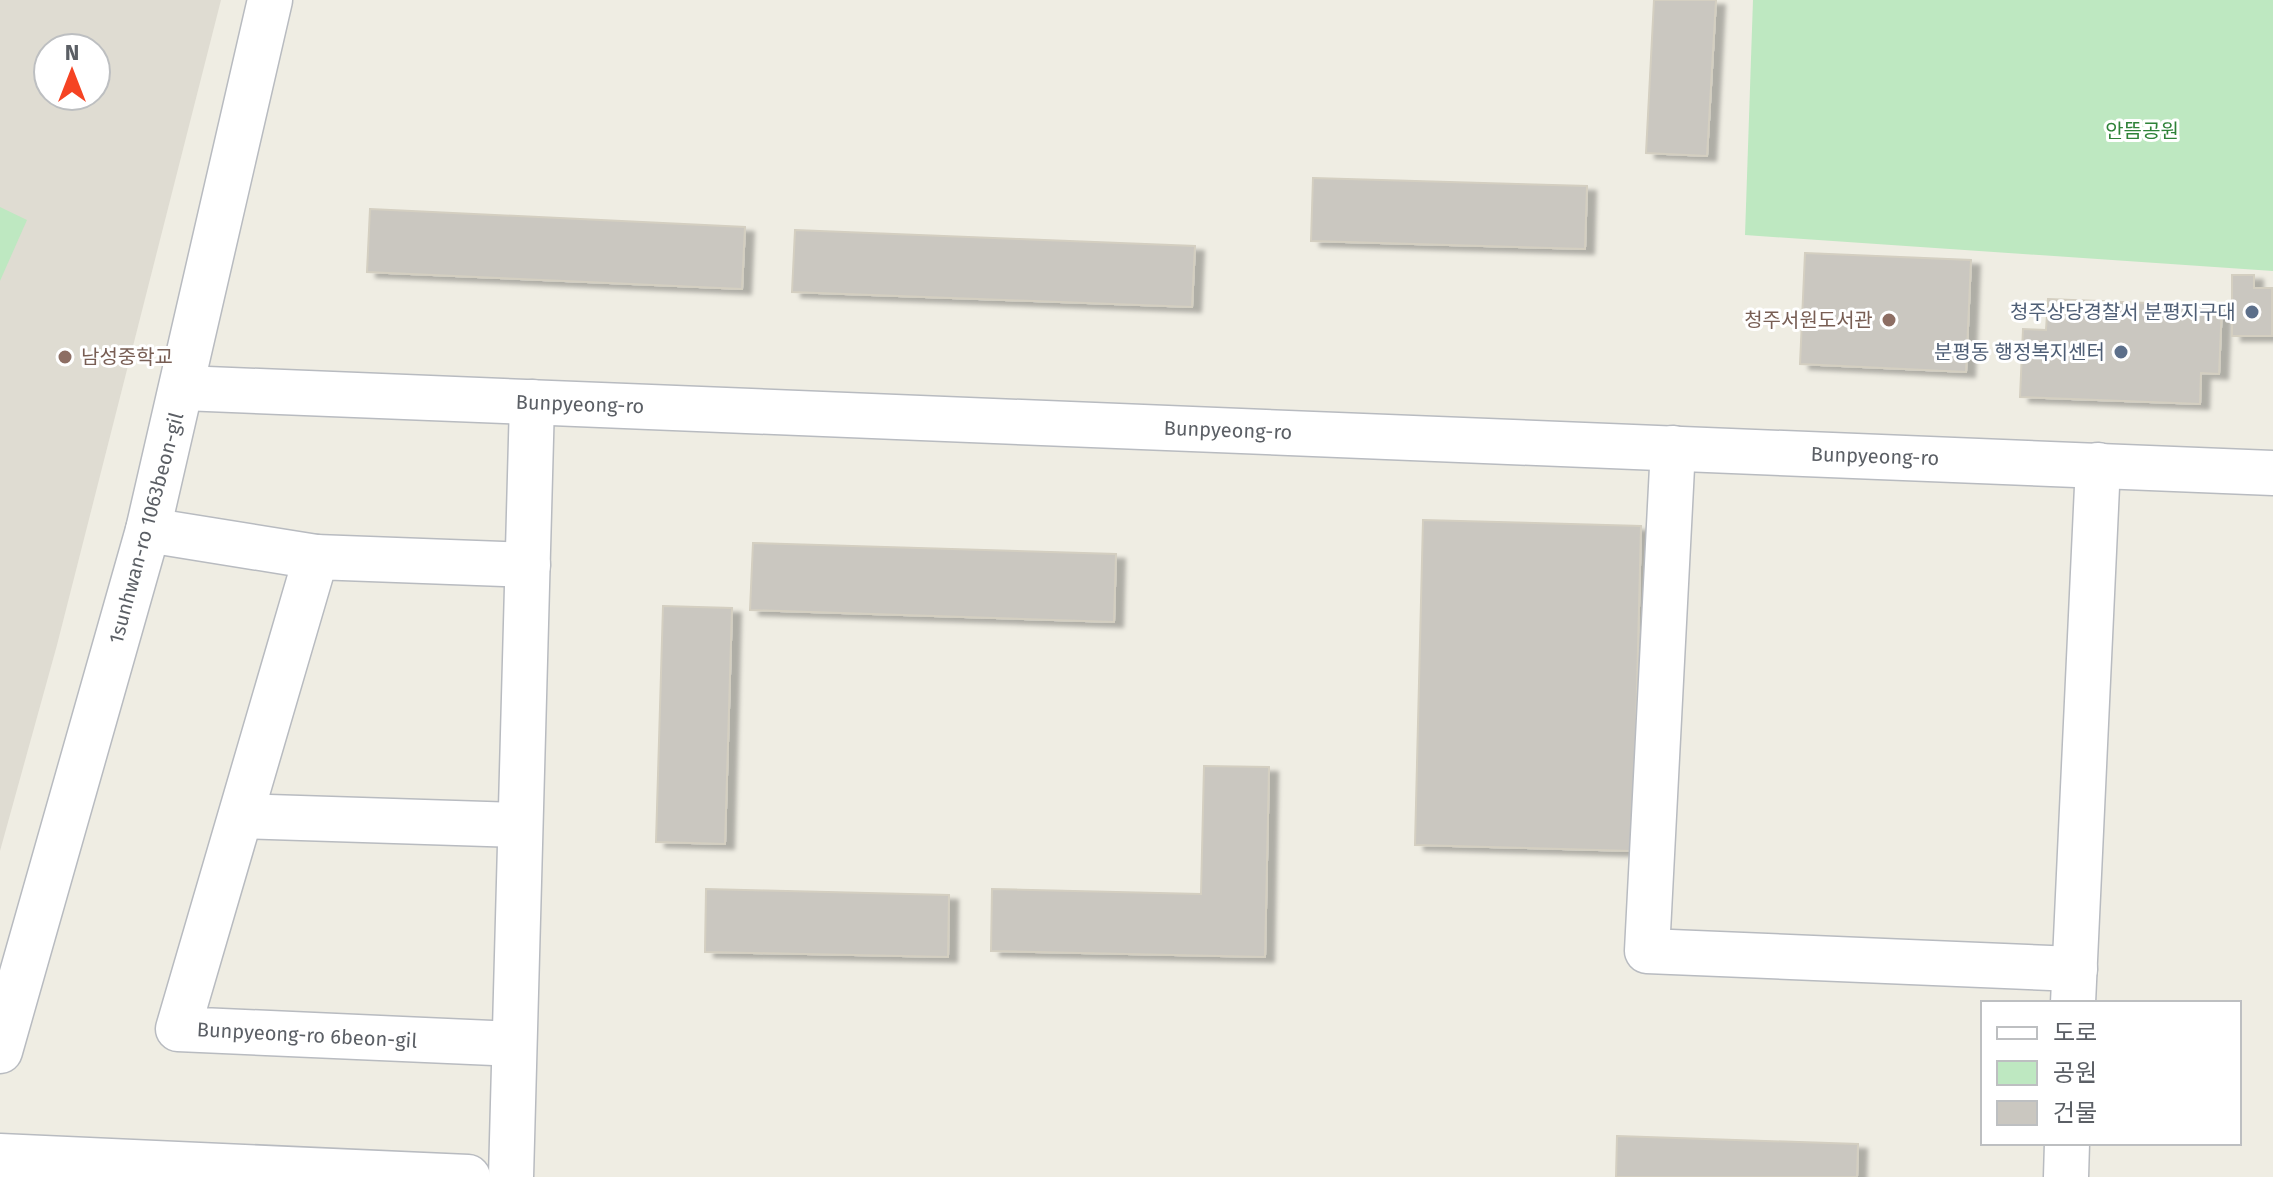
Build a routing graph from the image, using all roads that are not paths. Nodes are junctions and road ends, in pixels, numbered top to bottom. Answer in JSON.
{"nodes":[{"id":1,"x":270,"y":0,"type":"edge"},
{"id":2,"x":183,"y":388,"type":"junction"},
{"id":3,"x":532,"y":402,"type":"junction"},
{"id":4,"x":1673,"y":448,"type":"junction"},
{"id":5,"x":2098,"y":465,"type":"junction"},
{"id":6,"x":2273,"y":473,"type":"edge"},
{"id":7,"x":148,"y":530,"type":"junction"},
{"id":8,"x":316,"y":557,"type":"junction"},
{"id":9,"x":528,"y":565,"type":"junction"},
{"id":10,"x":241,"y":816,"type":"junction"},
{"id":11,"x":520,"y":825,"type":"junction"},
{"id":12,"x":2074,"y":986,"type":"edge"},
{"id":13,"x":514,"y":1044,"type":"junction"},
{"id":14,"x":0,"y":1051,"type":"edge"},
{"id":15,"x":2067,"y":1145,"type":"edge"},
{"id":16,"x":0,"y":1156,"type":"edge"},
{"id":17,"x":468,"y":1177,"type":"edge"},
{"id":18,"x":511,"y":1177,"type":"edge"},
{"id":19,"x":2066,"y":1177,"type":"edge"}],
"edges":[{"from":1,"to":2,"type":"street","name":"1sunhwan-ro 1063beon-gil"},
{"from":2,"to":3,"type":"street","name":"Bunpyeong-ro"},
{"from":2,"to":7,"type":"street","name":"1sunhwan-ro 1063beon-gil"},
{"from":3,"to":4,"type":"street","name":"Bunpyeong-ro"},
{"from":3,"to":9,"type":"street"},
{"from":4,"to":5,"type":"street","name":"Bunpyeong-ro"},
{"from":4,"to":12,"type":"street"},
{"from":5,"to":6,"type":"street","name":"Bunpyeong-ro"},
{"from":5,"to":12,"type":"street"},
{"from":7,"to":8,"type":"street"},
{"from":7,"to":14,"type":"street","name":"1sunhwan-ro 1063beon-gil"},
{"from":8,"to":9,"type":"street"},
{"from":8,"to":10,"type":"street","name":"Bunpyeong-ro 6beon-gil"},
{"from":9,"to":11,"type":"street"},
{"from":10,"to":11,"type":"street"},
{"from":10,"to":13,"type":"street","name":"Bunpyeong-ro 6beon-gil"},
{"from":11,"to":13,"type":"street"},
{"from":13,"to":18,"type":"street"},
{"from":15,"to":19,"type":"street"},
{"from":16,"to":17,"type":"street"}]}
